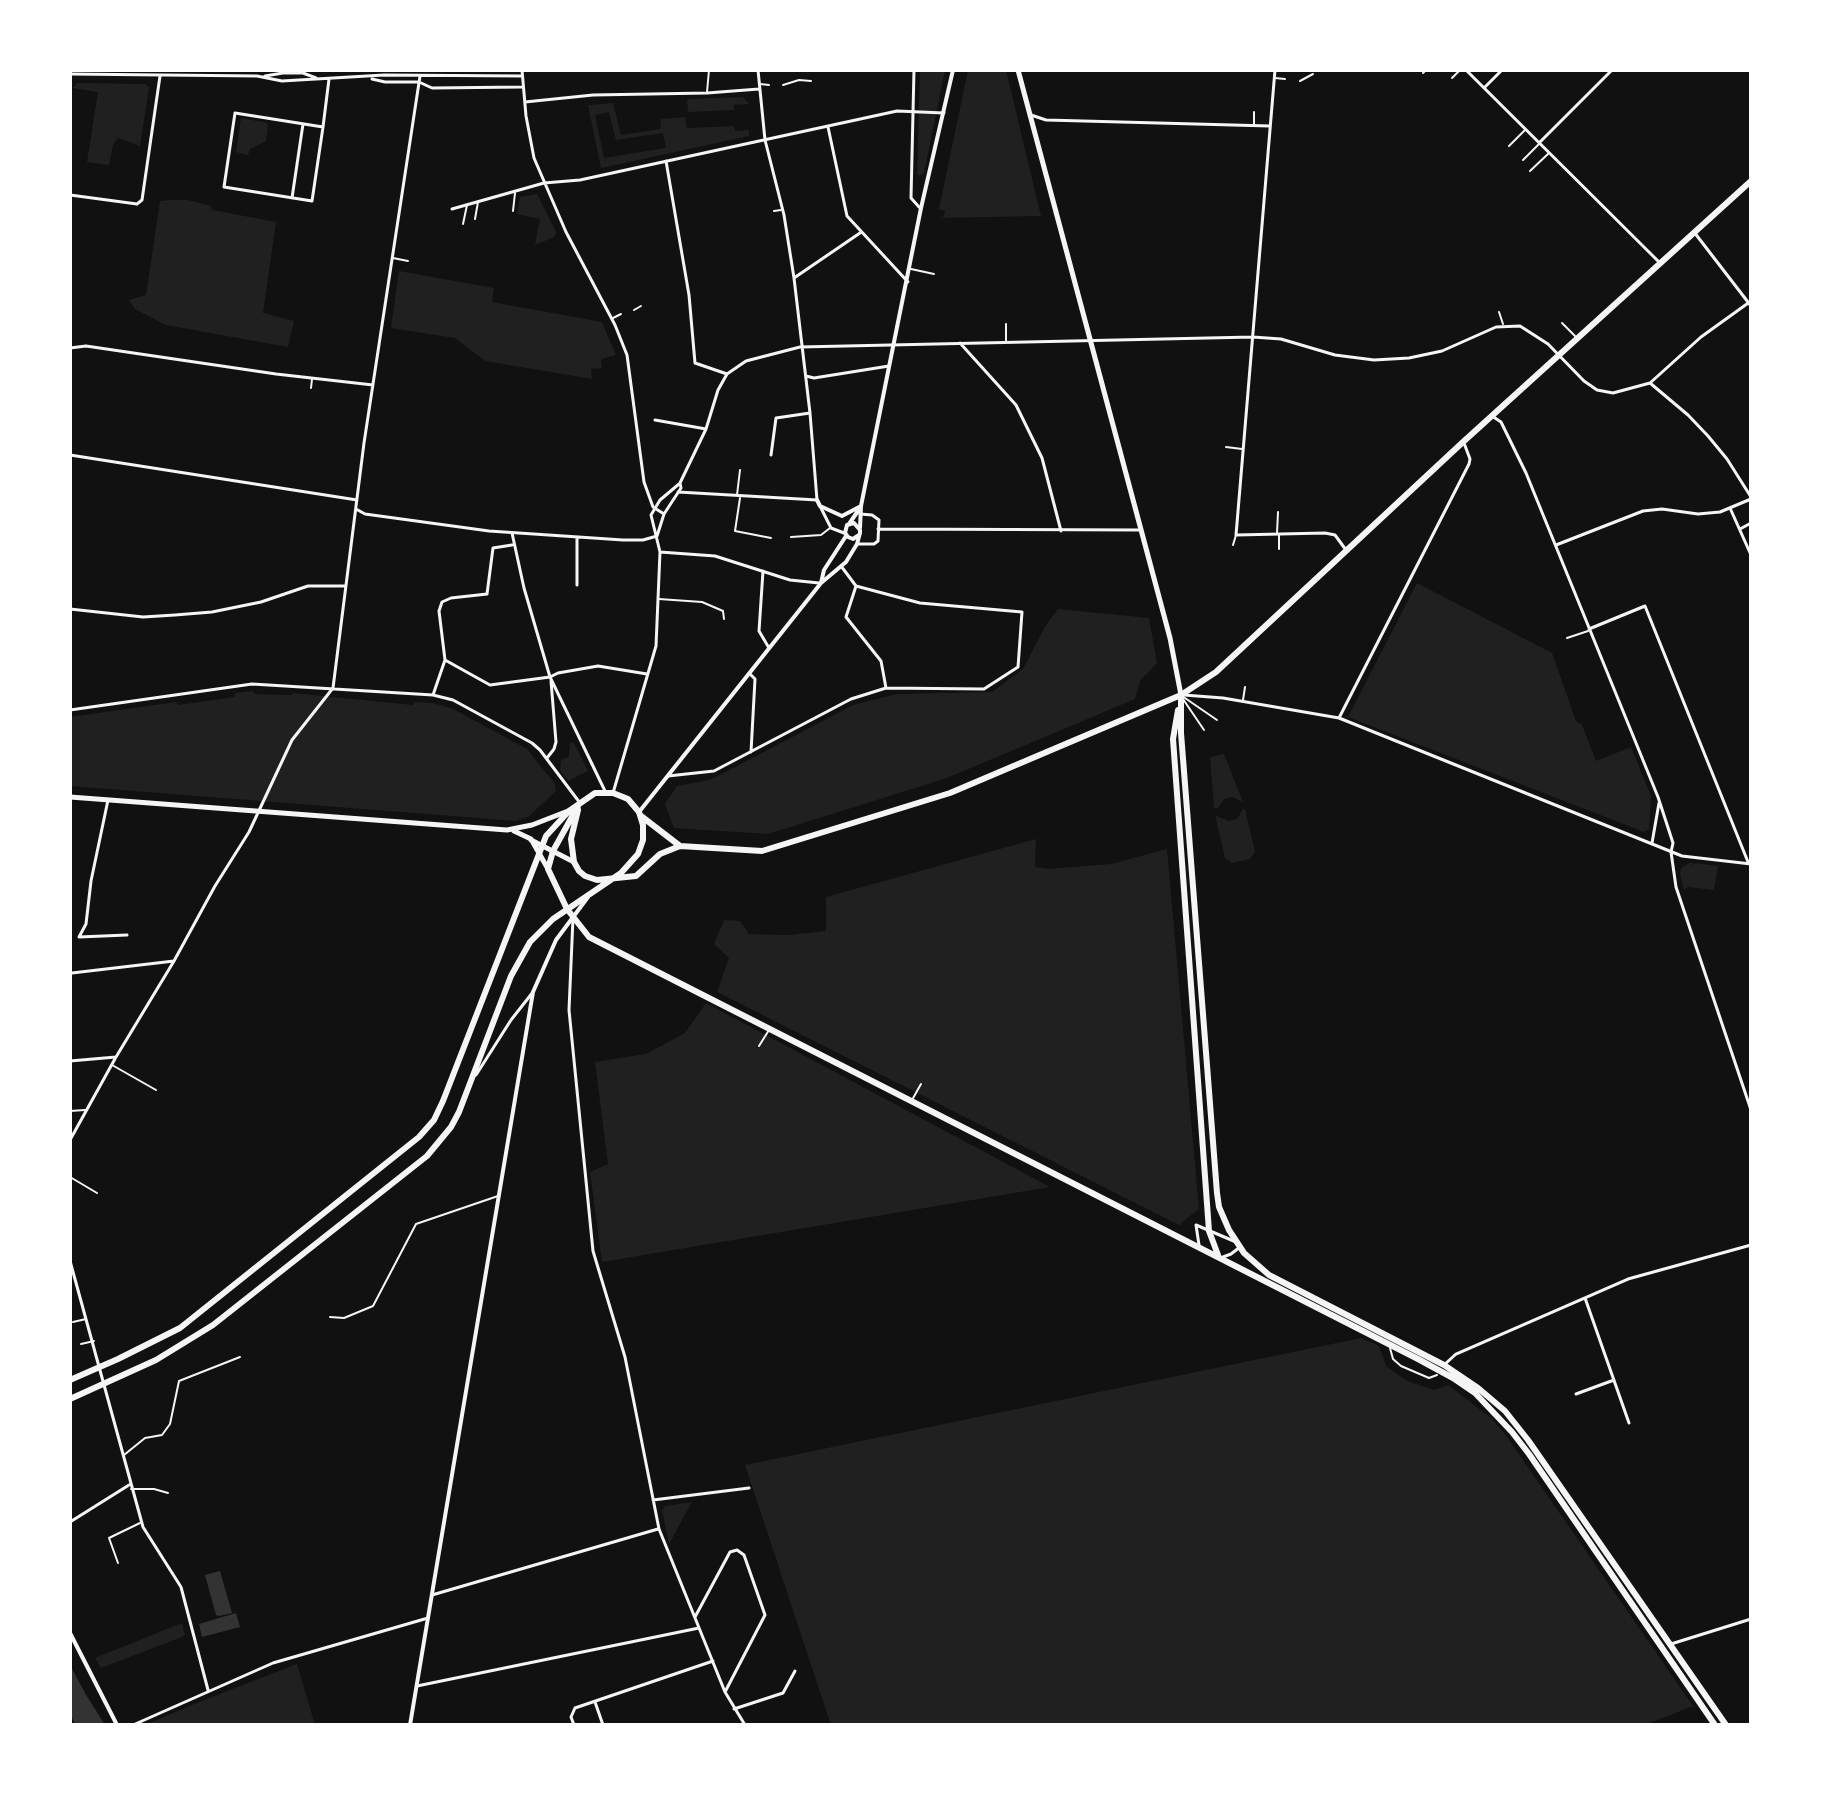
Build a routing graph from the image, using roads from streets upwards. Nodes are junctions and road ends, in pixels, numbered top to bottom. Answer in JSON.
{"nodes":[{"id":1,"x":758,"y":70,"type":"edge"},
{"id":2,"x":914,"y":70,"type":"edge"},
{"id":3,"x":953,"y":70,"type":"edge"},
{"id":4,"x":1018,"y":70,"type":"edge"},
{"id":5,"x":1275,"y":70,"type":"edge"},
{"id":6,"x":1466,"y":70,"type":"edge"},
{"id":7,"x":1502,"y":70,"type":"edge"},
{"id":8,"x":1612,"y":70,"type":"edge"},
{"id":9,"x":216,"y":73,"type":"edge"},
{"id":10,"x":522,"y":73,"type":"edge"},
{"id":11,"x":70,"y":74,"type":"edge"},
{"id":12,"x":160,"y":76,"type":"junction"},
{"id":13,"x":262,"y":76,"type":"junction"},
{"id":14,"x":420,"y":76,"type":"junction"},
{"id":15,"x":316,"y":78,"type":"junction"},
{"id":16,"x":329,"y":78,"type":"junction"},
{"id":17,"x":368,"y":78,"type":"junction"},
{"id":18,"x":419,"y":82,"type":"junction"},
{"id":19,"x":759,"y":86,"type":"junction"},
{"id":20,"x":522,"y":87,"type":"junction"},
{"id":21,"x":1484,"y":88,"type":"junction"},
{"id":22,"x":525,"y":102,"type":"junction"},
{"id":23,"x":913,"y":112,"type":"junction"},
{"id":24,"x":944,"y":113,"type":"junction"},
{"id":25,"x":1030,"y":115,"type":"junction"},
{"id":26,"x":303,"y":124,"type":"junction"},
{"id":27,"x":1270,"y":126,"type":"junction"},
{"id":28,"x":323,"y":127,"type":"junction"},
{"id":29,"x":828,"y":127,"type":"junction"},
{"id":30,"x":765,"y":140,"type":"junction"},
{"id":31,"x":1539,"y":143,"type":"junction"},
{"id":32,"x":666,"y":161,"type":"junction"},
{"id":33,"x":1751,"y":181,"type":"edge"},
{"id":34,"x":544,"y":183,"type":"junction"},
{"id":35,"x":70,"y":195,"type":"edge"},
{"id":36,"x":292,"y":198,"type":"junction"},
{"id":37,"x":921,"y":208,"type":"junction"},
{"id":38,"x":452,"y":209,"type":"dead end"},
{"id":39,"x":1694,"y":232,"type":"junction"},
{"id":40,"x":860,"y":233,"type":"junction"},
{"id":41,"x":1660,"y":264,"type":"junction"},
{"id":42,"x":794,"y":278,"type":"junction"},
{"id":43,"x":908,"y":282,"type":"junction"},
{"id":44,"x":1750,"y":304,"type":"edge"},
{"id":45,"x":1253,"y":337,"type":"junction"},
{"id":46,"x":1090,"y":340,"type":"junction"},
{"id":47,"x":960,"y":343,"type":"junction"},
{"id":48,"x":894,"y":344,"type":"junction"},
{"id":49,"x":800,"y":347,"type":"junction"},
{"id":50,"x":70,"y":348,"type":"edge"},
{"id":51,"x":1559,"y":356,"type":"junction"},
{"id":52,"x":889,"y":366,"type":"junction"},
{"id":53,"x":727,"y":374,"type":"junction"},
{"id":54,"x":806,"y":376,"type":"junction"},
{"id":55,"x":1650,"y":383,"type":"junction"},
{"id":56,"x":373,"y":385,"type":"junction"},
{"id":57,"x":810,"y":413,"type":"junction"},
{"id":58,"x":1492,"y":416,"type":"junction"},
{"id":59,"x":655,"y":420,"type":"dead end"},
{"id":60,"x":706,"y":429,"type":"junction"},
{"id":61,"x":1463,"y":442,"type":"junction"},
{"id":62,"x":70,"y":455,"type":"edge"},
{"id":63,"x":771,"y":455,"type":"dead end"},
{"id":64,"x":680,"y":483,"type":"junction"},
{"id":65,"x":678,"y":492,"type":"junction"},
{"id":66,"x":1751,"y":498,"type":"edge"},
{"id":67,"x":357,"y":500,"type":"junction"},
{"id":68,"x":817,"y":500,"type":"junction"},
{"id":69,"x":861,"y":506,"type":"junction"},
{"id":70,"x":653,"y":507,"type":"junction"},
{"id":71,"x":1730,"y":508,"type":"junction"},
{"id":72,"x":356,"y":509,"type":"junction"},
{"id":73,"x":664,"y":514,"type":"junction"},
{"id":74,"x":859,"y":514,"type":"junction"},
{"id":75,"x":1751,"y":523,"type":"edge"},
{"id":76,"x":849,"y":524,"type":"junction"},
{"id":77,"x":860,"y":528,"type":"junction"},
{"id":78,"x":878,"y":529,"type":"junction"},
{"id":79,"x":1740,"y":529,"type":"junction"},
{"id":80,"x":1141,"y":530,"type":"junction"},
{"id":81,"x":1061,"y":531,"type":"junction"},
{"id":82,"x":512,"y":533,"type":"junction"},
{"id":83,"x":846,"y":534,"type":"junction"},
{"id":84,"x":859,"y":535,"type":"junction"},
{"id":85,"x":657,"y":536,"type":"junction"},
{"id":86,"x":577,"y":537,"type":"junction"},
{"id":87,"x":857,"y":544,"type":"junction"},
{"id":88,"x":513,"y":545,"type":"junction"},
{"id":89,"x":1555,"y":545,"type":"junction"},
{"id":90,"x":1346,"y":550,"type":"junction"},
{"id":91,"x":660,"y":552,"type":"junction"},
{"id":92,"x":1751,"y":555,"type":"edge"},
{"id":93,"x":841,"y":566,"type":"junction"},
{"id":94,"x":763,"y":571,"type":"junction"},
{"id":95,"x":821,"y":583,"type":"junction"},
{"id":96,"x":577,"y":585,"type":"dead end"},
{"id":97,"x":346,"y":586,"type":"junction"},
{"id":98,"x":856,"y":586,"type":"junction"},
{"id":99,"x":70,"y":609,"type":"edge"},
{"id":100,"x":1589,"y":630,"type":"junction"},
{"id":101,"x":769,"y":648,"type":"junction"},
{"id":102,"x":445,"y":660,"type":"junction"},
{"id":103,"x":647,"y":674,"type":"junction"},
{"id":104,"x":749,"y":674,"type":"junction"},
{"id":105,"x":550,"y":677,"type":"junction"},
{"id":106,"x":333,"y":688,"type":"junction"},
{"id":107,"x":886,"y":688,"type":"junction"},
{"id":108,"x":433,"y":695,"type":"junction"},
{"id":109,"x":1181,"y":695,"type":"junction"},
{"id":110,"x":70,"y":710,"type":"edge"},
{"id":111,"x":1339,"y":718,"type":"junction"},
{"id":112,"x":751,"y":752,"type":"junction"},
{"id":113,"x":546,"y":758,"type":"junction"},
{"id":114,"x":667,"y":776,"type":"junction"},
{"id":115,"x":609,"y":792,"type":"junction"},
{"id":116,"x":70,"y":797,"type":"edge"},
{"id":117,"x":108,"y":800,"type":"junction"},
{"id":118,"x":1659,"y":802,"type":"junction"},
{"id":119,"x":580,"y":803,"type":"junction"},
{"id":120,"x":259,"y":811,"type":"junction"},
{"id":121,"x":569,"y":811,"type":"junction"},
{"id":122,"x":640,"y":814,"type":"junction"},
{"id":123,"x":513,"y":830,"type":"junction"},
{"id":124,"x":531,"y":839,"type":"junction"},
{"id":125,"x":1652,"y":843,"type":"junction"},
{"id":126,"x":542,"y":845,"type":"junction"},
{"id":127,"x":680,"y":846,"type":"junction"},
{"id":128,"x":553,"y":851,"type":"junction"},
{"id":129,"x":1671,"y":852,"type":"junction"},
{"id":130,"x":538,"y":853,"type":"junction"},
{"id":131,"x":574,"y":862,"type":"junction"},
{"id":132,"x":1750,"y":864,"type":"edge"},
{"id":133,"x":548,"y":869,"type":"junction"},
{"id":134,"x":611,"y":880,"type":"junction"},
{"id":135,"x":590,"y":894,"type":"junction"},
{"id":136,"x":567,"y":909,"type":"junction"},
{"id":137,"x":573,"y":918,"type":"junction"},
{"id":138,"x":127,"y":935,"type":"dead end"},
{"id":139,"x":174,"y":961,"type":"junction"},
{"id":140,"x":72,"y":973,"type":"dead end"},
{"id":141,"x":533,"y":992,"type":"junction"},
{"id":142,"x":116,"y":1057,"type":"junction"},
{"id":143,"x":70,"y":1061,"type":"edge"},
{"id":144,"x":474,"y":1078,"type":"junction"},
{"id":145,"x":1751,"y":1110,"type":"edge"},
{"id":146,"x":72,"y":1132,"type":"edge"},
{"id":147,"x":70,"y":1140,"type":"edge"},
{"id":148,"x":1209,"y":1231,"type":"junction"},
{"id":149,"x":1238,"y":1244,"type":"junction"},
{"id":150,"x":1751,"y":1245,"type":"edge"},
{"id":151,"x":1199,"y":1246,"type":"junction"},
{"id":152,"x":1219,"y":1258,"type":"junction"},
{"id":153,"x":70,"y":1261,"type":"edge"},
{"id":154,"x":1585,"y":1298,"type":"junction"},
{"id":155,"x":1440,"y":1370,"type":"junction"},
{"id":156,"x":70,"y":1380,"type":"edge"},
{"id":157,"x":1614,"y":1380,"type":"junction"},
{"id":158,"x":1576,"y":1394,"type":"dead end"},
{"id":159,"x":70,"y":1399,"type":"edge"},
{"id":160,"x":1629,"y":1423,"type":"dead end"},
{"id":161,"x":130,"y":1487,"type":"junction"},
{"id":162,"x":749,"y":1488,"type":"dead end"},
{"id":163,"x":653,"y":1500,"type":"junction"},
{"id":164,"x":70,"y":1522,"type":"edge"},
{"id":165,"x":659,"y":1529,"type":"junction"},
{"id":166,"x":432,"y":1595,"type":"junction"},
{"id":167,"x":695,"y":1617,"type":"junction"},
{"id":168,"x":428,"y":1618,"type":"junction"},
{"id":169,"x":1751,"y":1619,"type":"edge"},
{"id":170,"x":699,"y":1628,"type":"junction"},
{"id":171,"x":70,"y":1633,"type":"edge"},
{"id":172,"x":1669,"y":1644,"type":"junction"},
{"id":173,"x":713,"y":1661,"type":"junction"},
{"id":174,"x":795,"y":1671,"type":"dead end"},
{"id":175,"x":417,"y":1686,"type":"junction"},
{"id":176,"x":208,"y":1690,"type":"junction"},
{"id":177,"x":725,"y":1692,"type":"junction"},
{"id":178,"x":595,"y":1702,"type":"junction"},
{"id":179,"x":733,"y":1709,"type":"junction"},
{"id":180,"x":117,"y":1725,"type":"edge"},
{"id":181,"x":133,"y":1725,"type":"edge"},
{"id":182,"x":410,"y":1725,"type":"edge"},
{"id":183,"x":574,"y":1725,"type":"edge"},
{"id":184,"x":603,"y":1725,"type":"edge"},
{"id":185,"x":745,"y":1725,"type":"edge"},
{"id":186,"x":1715,"y":1725,"type":"edge"},
{"id":187,"x":1726,"y":1725,"type":"edge"}],
"edges":[{"from":1,"to":19,"type":"street"},
{"from":2,"to":23,"type":"street"},
{"from":3,"to":24,"type":"street"},
{"from":4,"to":25,"type":"main road"},
{"from":5,"to":27,"type":"street"},
{"from":6,"to":21,"type":"street"},
{"from":7,"to":21,"type":"street"},
{"from":8,"to":31,"type":"street"},
{"from":9,"to":12,"type":"street"},
{"from":9,"to":13,"type":"street"},
{"from":10,"to":14,"type":"street"},
{"from":10,"to":20,"type":"street"},
{"from":11,"to":12,"type":"street"},
{"from":12,"to":35,"type":"street"},
{"from":13,"to":15,"type":"street"},
{"from":13,"to":15,"type":"street"},
{"from":14,"to":17,"type":"street"},
{"from":14,"to":18,"type":"street"},
{"from":15,"to":16,"type":"street"},
{"from":16,"to":17,"type":"street"},
{"from":16,"to":28,"type":"street"},
{"from":17,"to":18,"type":"street"},
{"from":18,"to":20,"type":"street"},
{"from":18,"to":56,"type":"street"},
{"from":19,"to":22,"type":"street"},
{"from":19,"to":30,"type":"street"},
{"from":20,"to":22,"type":"street"},
{"from":21,"to":31,"type":"street"},
{"from":22,"to":34,"type":"street"},
{"from":23,"to":24,"type":"street"},
{"from":23,"to":29,"type":"street"},
{"from":23,"to":37,"type":"street"},
{"from":24,"to":37,"type":"street"},
{"from":25,"to":27,"type":"street"},
{"from":25,"to":46,"type":"main road"},
{"from":26,"to":28,"type":"street"},
{"from":26,"to":36,"type":"street"},
{"from":26,"to":36,"type":"street"},
{"from":27,"to":45,"type":"street"},
{"from":28,"to":36,"type":"street"},
{"from":29,"to":30,"type":"street"},
{"from":29,"to":40,"type":"street"},
{"from":30,"to":32,"type":"street"},
{"from":30,"to":42,"type":"street"},
{"from":31,"to":41,"type":"street"},
{"from":32,"to":34,"type":"street"},
{"from":32,"to":53,"type":"street"},
{"from":33,"to":39,"type":"main road"},
{"from":34,"to":38,"type":"street"},
{"from":34,"to":70,"type":"street"},
{"from":37,"to":43,"type":"street"},
{"from":39,"to":41,"type":"main road"},
{"from":39,"to":44,"type":"street"},
{"from":40,"to":42,"type":"street"},
{"from":40,"to":43,"type":"street"},
{"from":41,"to":51,"type":"main road"},
{"from":42,"to":49,"type":"street"},
{"from":43,"to":48,"type":"street"},
{"from":44,"to":55,"type":"street"},
{"from":45,"to":46,"type":"street"},
{"from":45,"to":51,"type":"street"},
{"from":45,"to":90,"type":"street"},
{"from":46,"to":47,"type":"street"},
{"from":46,"to":80,"type":"main road"},
{"from":47,"to":48,"type":"street"},
{"from":47,"to":81,"type":"street"},
{"from":48,"to":49,"type":"street"},
{"from":48,"to":52,"type":"street"},
{"from":49,"to":53,"type":"street"},
{"from":49,"to":54,"type":"street"},
{"from":50,"to":56,"type":"street"},
{"from":51,"to":55,"type":"street"},
{"from":51,"to":58,"type":"main road"},
{"from":52,"to":54,"type":"street"},
{"from":52,"to":69,"type":"street"},
{"from":53,"to":60,"type":"street"},
{"from":54,"to":57,"type":"street"},
{"from":55,"to":66,"type":"street"},
{"from":56,"to":67,"type":"street"},
{"from":57,"to":63,"type":"street"},
{"from":57,"to":68,"type":"street"},
{"from":58,"to":61,"type":"main road"},
{"from":58,"to":89,"type":"street"},
{"from":59,"to":60,"type":"street"},
{"from":60,"to":64,"type":"street"},
{"from":61,"to":90,"type":"main road"},
{"from":61,"to":111,"type":"street"},
{"from":62,"to":67,"type":"street"},
{"from":64,"to":65,"type":"street"},
{"from":64,"to":70,"type":"street"},
{"from":65,"to":68,"type":"street"},
{"from":65,"to":73,"type":"street"},
{"from":66,"to":71,"type":"street"},
{"from":67,"to":72,"type":"street"},
{"from":68,"to":69,"type":"street"},
{"from":68,"to":83,"type":"street"},
{"from":69,"to":74,"type":"street"},
{"from":69,"to":76,"type":"street"},
{"from":70,"to":73,"type":"street"},
{"from":70,"to":85,"type":"street"},
{"from":71,"to":79,"type":"street"},
{"from":71,"to":89,"type":"street"},
{"from":72,"to":82,"type":"street"},
{"from":72,"to":97,"type":"street"},
{"from":73,"to":85,"type":"street"},
{"from":74,"to":77,"type":"street"},
{"from":74,"to":78,"type":"street"},
{"from":75,"to":79,"type":"street"},
{"from":76,"to":77,"type":"street"},
{"from":76,"to":83,"type":"street"},
{"from":77,"to":84,"type":"street"},
{"from":78,"to":81,"type":"street"},
{"from":78,"to":87,"type":"street"},
{"from":79,"to":92,"type":"street"},
{"from":80,"to":81,"type":"street"},
{"from":80,"to":109,"type":"main road"},
{"from":82,"to":86,"type":"street"},
{"from":82,"to":88,"type":"street"},
{"from":83,"to":84,"type":"street"},
{"from":83,"to":95,"type":"street"},
{"from":84,"to":87,"type":"street"},
{"from":85,"to":86,"type":"street"},
{"from":85,"to":91,"type":"street"},
{"from":86,"to":96,"type":"street"},
{"from":87,"to":93,"type":"street"},
{"from":88,"to":102,"type":"street"},
{"from":88,"to":105,"type":"street"},
{"from":89,"to":100,"type":"street"},
{"from":90,"to":109,"type":"main road"},
{"from":91,"to":94,"type":"street"},
{"from":91,"to":103,"type":"street"},
{"from":93,"to":95,"type":"street"},
{"from":93,"to":98,"type":"street"},
{"from":94,"to":95,"type":"street"},
{"from":94,"to":101,"type":"street"},
{"from":95,"to":101,"type":"street"},
{"from":97,"to":99,"type":"street"},
{"from":97,"to":106,"type":"street"},
{"from":98,"to":107,"type":"street"},
{"from":98,"to":107,"type":"street"},
{"from":100,"to":118,"type":"street"},
{"from":100,"to":132,"type":"street"},
{"from":101,"to":104,"type":"street"},
{"from":102,"to":105,"type":"street"},
{"from":102,"to":108,"type":"street"},
{"from":103,"to":105,"type":"street"},
{"from":103,"to":115,"type":"street"},
{"from":104,"to":112,"type":"street"},
{"from":104,"to":114,"type":"street"},
{"from":105,"to":113,"type":"street"},
{"from":105,"to":115,"type":"street"},
{"from":106,"to":108,"type":"street"},
{"from":106,"to":110,"type":"street"},
{"from":106,"to":120,"type":"street"},
{"from":107,"to":112,"type":"street"},
{"from":108,"to":113,"type":"street"},
{"from":109,"to":111,"type":"street"},
{"from":109,"to":127,"type":"main road"},
{"from":109,"to":148,"type":"main road"},
{"from":109,"to":149,"type":"main road"},
{"from":111,"to":125,"type":"street"},
{"from":112,"to":114,"type":"street"},
{"from":113,"to":119,"type":"street"},
{"from":114,"to":122,"type":"street"},
{"from":115,"to":119,"type":"main road"},
{"from":115,"to":122,"type":"main road"},
{"from":116,"to":117,"type":"main road"},
{"from":117,"to":120,"type":"main road"},
{"from":117,"to":138,"type":"street"},
{"from":118,"to":125,"type":"street"},
{"from":118,"to":129,"type":"street"},
{"from":119,"to":121,"type":"main road"},
{"from":119,"to":128,"type":"main road"},
{"from":119,"to":131,"type":"main road"},
{"from":120,"to":123,"type":"main road"},
{"from":120,"to":139,"type":"street"},
{"from":121,"to":123,"type":"main road"},
{"from":121,"to":126,"type":"main road"},
{"from":122,"to":127,"type":"main road"},
{"from":122,"to":134,"type":"main road"},
{"from":123,"to":124,"type":"main road"},
{"from":124,"to":126,"type":"main road"},
{"from":124,"to":130,"type":"main road"},
{"from":125,"to":129,"type":"street"},
{"from":126,"to":128,"type":"main road"},
{"from":126,"to":130,"type":"main road"},
{"from":127,"to":134,"type":"main road"},
{"from":128,"to":131,"type":"main road"},
{"from":128,"to":133,"type":"main road"},
{"from":129,"to":132,"type":"street"},
{"from":129,"to":145,"type":"street"},
{"from":130,"to":133,"type":"main road"},
{"from":130,"to":156,"type":"main road"},
{"from":131,"to":134,"type":"main road"},
{"from":133,"to":136,"type":"main road"},
{"from":134,"to":135,"type":"main road"},
{"from":135,"to":136,"type":"main road"},
{"from":135,"to":137,"type":"street"},
{"from":136,"to":137,"type":"main road"},
{"from":136,"to":144,"type":"main road"},
{"from":137,"to":141,"type":"street"},
{"from":137,"to":151,"type":"main road"},
{"from":137,"to":163,"type":"street"},
{"from":139,"to":140,"type":"street"},
{"from":139,"to":142,"type":"street"},
{"from":141,"to":144,"type":"street"},
{"from":141,"to":166,"type":"street"},
{"from":142,"to":143,"type":"street"},
{"from":142,"to":146,"type":"street"},
{"from":144,"to":159,"type":"main road"},
{"from":146,"to":147,"type":"street"},
{"from":148,"to":149,"type":"street"},
{"from":148,"to":151,"type":"street"},
{"from":148,"to":152,"type":"main road"},
{"from":149,"to":152,"type":"street"},
{"from":149,"to":155,"type":"main road"},
{"from":150,"to":154,"type":"street"},
{"from":151,"to":152,"type":"main road"},
{"from":152,"to":155,"type":"main road"},
{"from":153,"to":161,"type":"street"},
{"from":154,"to":155,"type":"street"},
{"from":154,"to":157,"type":"street"},
{"from":155,"to":172,"type":"main road"},
{"from":155,"to":186,"type":"main road"},
{"from":157,"to":158,"type":"street"},
{"from":157,"to":160,"type":"street"},
{"from":161,"to":164,"type":"street"},
{"from":161,"to":176,"type":"street"},
{"from":162,"to":163,"type":"street"},
{"from":163,"to":165,"type":"street"},
{"from":165,"to":166,"type":"street"},
{"from":165,"to":167,"type":"street"},
{"from":166,"to":168,"type":"street"},
{"from":167,"to":170,"type":"street"},
{"from":167,"to":177,"type":"street"},
{"from":168,"to":175,"type":"street"},
{"from":168,"to":176,"type":"street"},
{"from":169,"to":172,"type":"street"},
{"from":170,"to":173,"type":"street"},
{"from":170,"to":175,"type":"street"},
{"from":171,"to":180,"type":"street"},
{"from":172,"to":187,"type":"main road"},
{"from":173,"to":177,"type":"street"},
{"from":173,"to":178,"type":"street"},
{"from":174,"to":179,"type":"street"},
{"from":175,"to":182,"type":"street"},
{"from":176,"to":181,"type":"street"},
{"from":177,"to":179,"type":"street"},
{"from":178,"to":183,"type":"street"},
{"from":178,"to":184,"type":"street"},
{"from":179,"to":185,"type":"street"}]}
